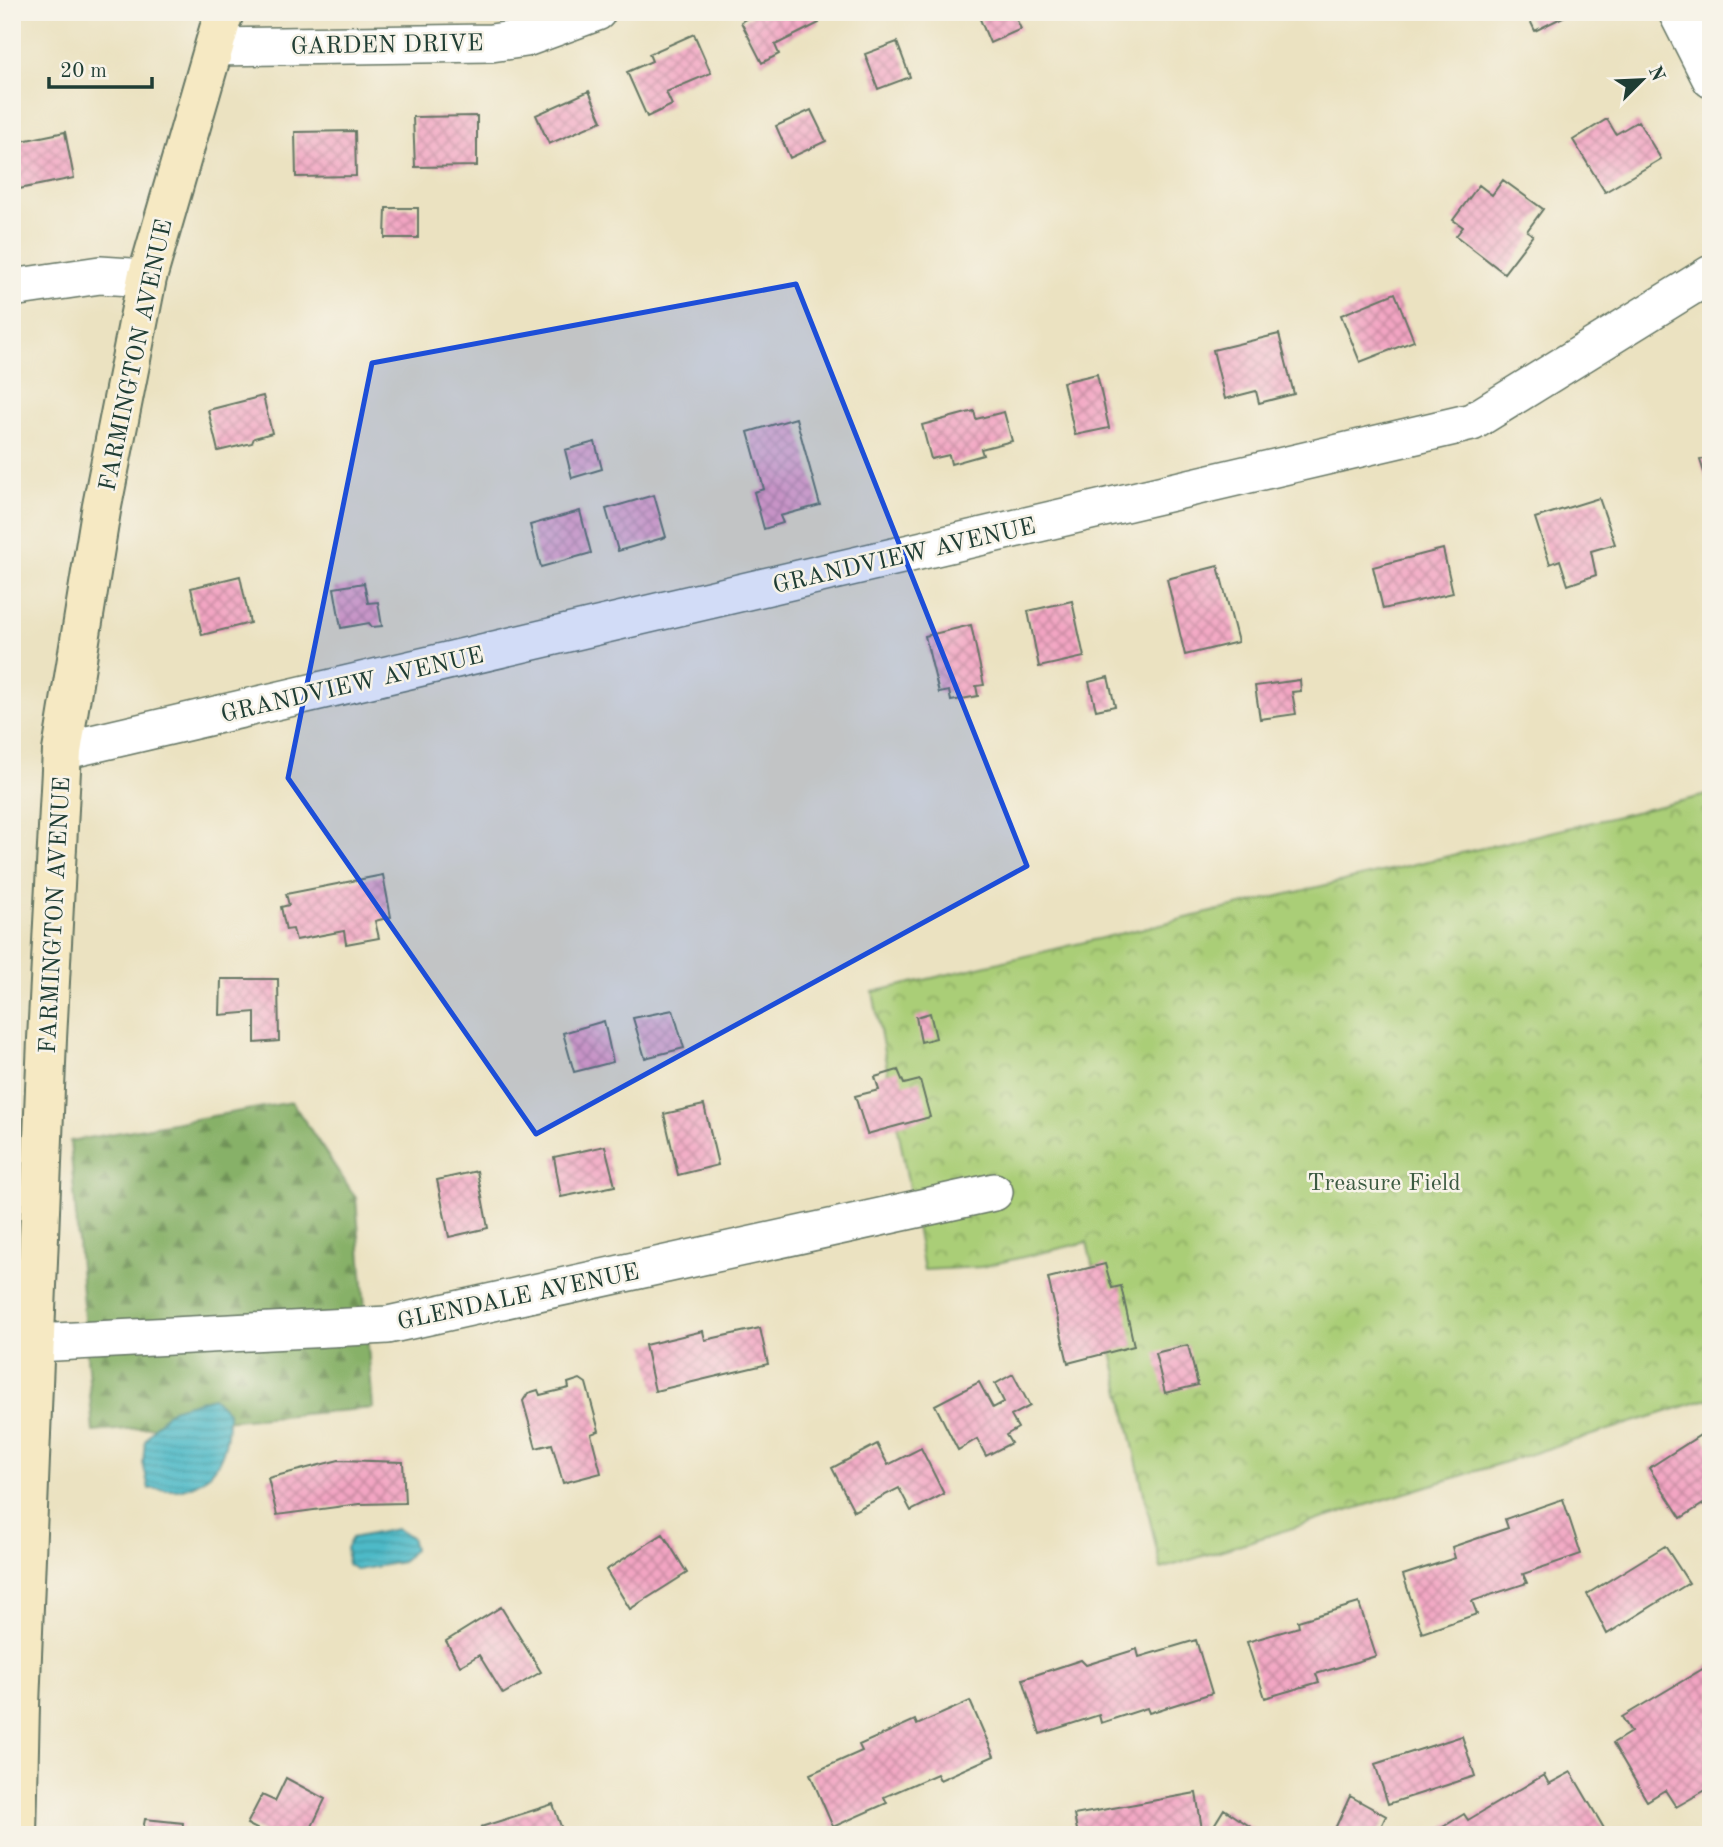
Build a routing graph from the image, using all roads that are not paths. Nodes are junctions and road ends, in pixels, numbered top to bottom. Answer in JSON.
{"nodes":[{"id":1,"x":597,"y":12,"type":"edge"},
{"id":2,"x":1677,"y":12,"type":"edge"},
{"id":3,"x":219,"y":29,"type":"edge"},
{"id":4,"x":1711,"y":79,"type":"edge"},
{"id":5,"x":1711,"y":274,"type":"edge"},
{"id":6,"x":147,"y":278,"type":"junction"},
{"id":7,"x":12,"y":288,"type":"edge"},
{"id":8,"x":62,"y":751,"type":"junction"},
{"id":9,"x":994,"y":1192,"type":"dead end"},
{"id":10,"x":36,"y":1343,"type":"junction"},
{"id":11,"x":17,"y":1835,"type":"edge"}],
"edges":[{"from":1,"to":3,"type":"street","name":"GARDEN DRIVE"},
{"from":2,"to":4,"type":"street"},
{"from":3,"to":6,"type":"main road","name":"FARMINGTON AVENUE"},
{"from":5,"to":8,"type":"street","name":"GRANDVIEW AVENUE"},
{"from":6,"to":7,"type":"street"},
{"from":6,"to":8,"type":"main road","name":"FARMINGTON AVENUE"},
{"from":8,"to":10,"type":"main road","name":"FARMINGTON AVENUE"},
{"from":9,"to":10,"type":"street","name":"GLENDALE AVENUE"},
{"from":10,"to":11,"type":"main road","name":"FARMINGTON AVENUE"}]}
